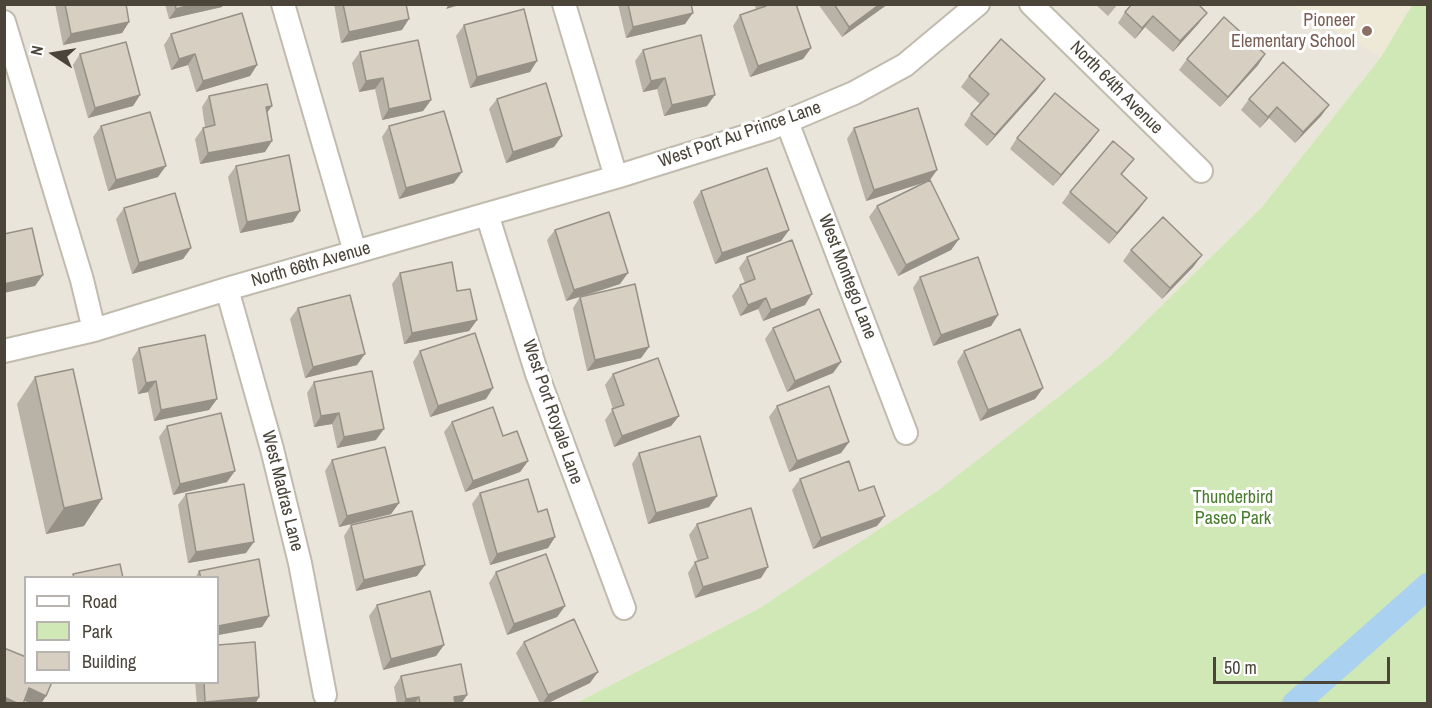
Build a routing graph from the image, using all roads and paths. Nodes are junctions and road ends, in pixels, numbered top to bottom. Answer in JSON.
{"nodes":[{"id":1,"x":283,"y":4,"type":"edge"},
{"id":2,"x":564,"y":4,"type":"edge"},
{"id":3,"x":978,"y":4,"type":"edge"},
{"id":4,"x":1031,"y":4,"type":"edge"},
{"id":5,"x":4,"y":22,"type":"edge"},
{"id":6,"x":10,"y":56,"type":"edge"},
{"id":7,"x":787,"y":122,"type":"junction"},
{"id":8,"x":1201,"y":171,"type":"dead end"},
{"id":9,"x":616,"y":177,"type":"junction"},
{"id":10,"x":487,"y":214,"type":"junction"},
{"id":11,"x":355,"y":252,"type":"junction"},
{"id":12,"x":227,"y":289,"type":"junction"},
{"id":13,"x":94,"y":330,"type":"junction"},
{"id":14,"x":4,"y":351,"type":"edge"},
{"id":15,"x":906,"y":433,"type":"dead end"},
{"id":16,"x":624,"y":608,"type":"dead end"},
{"id":17,"x":325,"y":695,"type":"dead end"}],
"edges":[{"from":1,"to":11,"type":"street"},
{"from":2,"to":9,"type":"street"},
{"from":3,"to":7,"type":"street","name":"West Port Au Prince Lane"},
{"from":4,"to":8,"type":"street","name":"North 64th Avenue"},
{"from":5,"to":6,"type":"street"},
{"from":6,"to":13,"type":"street"},
{"from":7,"to":9,"type":"street","name":"West Port Au Prince Lane"},
{"from":7,"to":15,"type":"street","name":"West Montego Lane"},
{"from":9,"to":10,"type":"street","name":"North 66th Avenue"},
{"from":10,"to":11,"type":"street","name":"North 66th Avenue"},
{"from":10,"to":16,"type":"street","name":"West Port Royale Lane"},
{"from":11,"to":12,"type":"street","name":"North 66th Avenue"},
{"from":12,"to":13,"type":"street","name":"North 66th Avenue"},
{"from":12,"to":17,"type":"street","name":"West Madras Lane"},
{"from":13,"to":14,"type":"street","name":"North 66th Avenue"}]}
